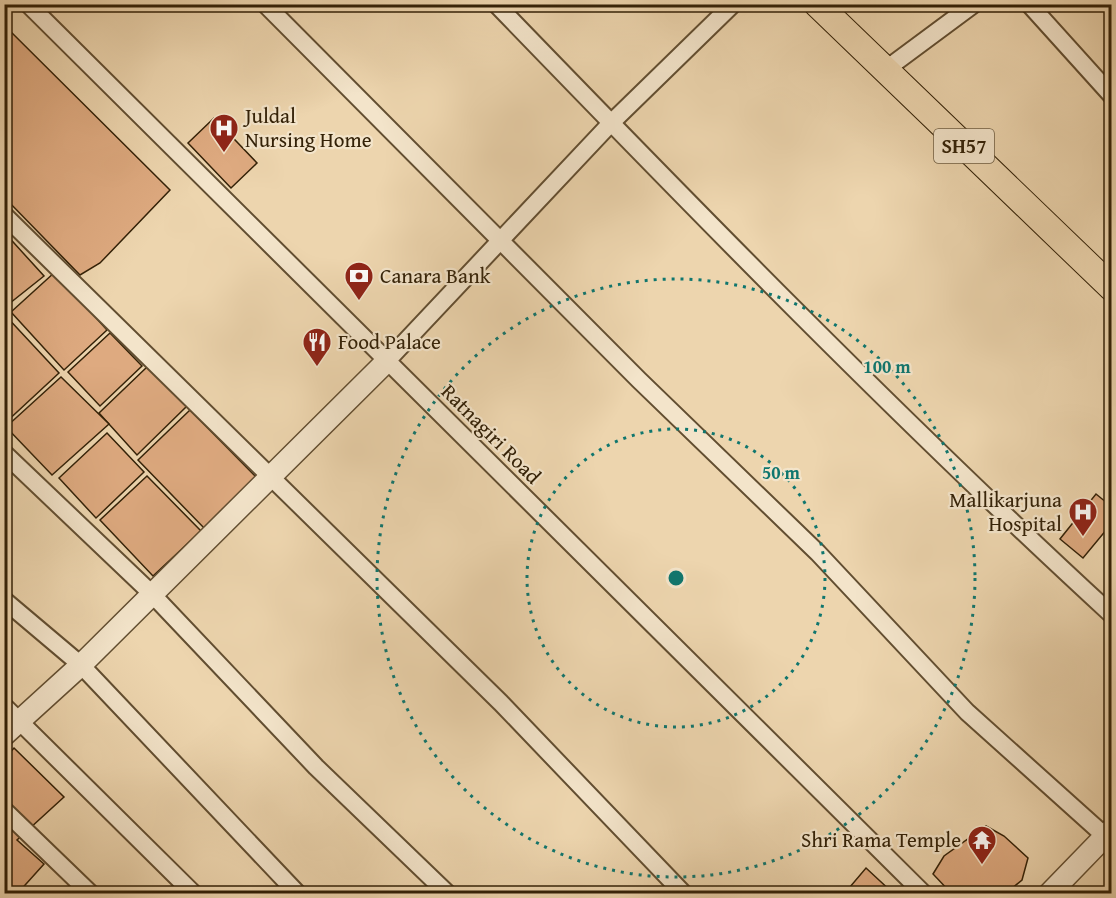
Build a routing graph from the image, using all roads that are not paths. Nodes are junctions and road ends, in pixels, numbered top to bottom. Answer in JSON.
{"nodes":[{"id":1,"x":28,"y":4,"type":"edge"},
{"id":2,"x":265,"y":4,"type":"edge"},
{"id":3,"x":496,"y":4,"type":"edge"},
{"id":4,"x":733,"y":4,"type":"edge"},
{"id":5,"x":817,"y":4,"type":"edge"},
{"id":6,"x":974,"y":4,"type":"edge"},
{"id":7,"x":1029,"y":4,"type":"edge"},
{"id":8,"x":885,"y":70,"type":"junction"},
{"id":9,"x":1112,"y":96,"type":"edge"},
{"id":10,"x":611,"y":123,"type":"junction"},
{"id":11,"x":4,"y":215,"type":"edge"},
{"id":12,"x":500,"y":238,"type":"junction"},
{"id":13,"x":1112,"y":288,"type":"edge"},
{"id":14,"x":386,"y":362,"type":"junction"},
{"id":15,"x":4,"y":453,"type":"edge"},
{"id":16,"x":270,"y":478,"type":"junction"},
{"id":17,"x":151,"y":593,"type":"junction"},
{"id":18,"x":4,"y":600,"type":"edge"},
{"id":19,"x":1112,"y":615,"type":"edge"},
{"id":20,"x":81,"y":665,"type":"junction"},
{"id":21,"x":4,"y":706,"type":"edge"},
{"id":22,"x":20,"y":720,"type":"junction"},
{"id":23,"x":4,"y":735,"type":"edge"},
{"id":24,"x":4,"y":810,"type":"edge"},
{"id":25,"x":1108,"y":832,"type":"edge"},
{"id":26,"x":91,"y":894,"type":"edge"},
{"id":27,"x":194,"y":894,"type":"edge"},
{"id":28,"x":298,"y":894,"type":"edge"},
{"id":29,"x":448,"y":894,"type":"edge"},
{"id":30,"x":684,"y":894,"type":"edge"},
{"id":31,"x":924,"y":894,"type":"edge"},
{"id":32,"x":1049,"y":894,"type":"edge"}],
"edges":[{"from":1,"to":14,"type":"street","name":"Ratnagiri Road"},
{"from":2,"to":12,"type":"street"},
{"from":3,"to":10,"type":"street"},
{"from":4,"to":10,"type":"street"},
{"from":5,"to":8,"type":"main road","number":"SH57"},
{"from":6,"to":8,"type":"street"},
{"from":7,"to":9,"type":"street"},
{"from":8,"to":13,"type":"main road","number":"SH57"},
{"from":10,"to":12,"type":"street"},
{"from":10,"to":19,"type":"street"},
{"from":11,"to":16,"type":"street"},
{"from":12,"to":14,"type":"street"},
{"from":12,"to":25,"type":"street"},
{"from":14,"to":16,"type":"street"},
{"from":14,"to":31,"type":"street","name":"Ratnagiri Road"},
{"from":15,"to":17,"type":"street"},
{"from":16,"to":17,"type":"street"},
{"from":16,"to":30,"type":"street"},
{"from":17,"to":20,"type":"street"},
{"from":17,"to":29,"type":"street"},
{"from":18,"to":20,"type":"street"},
{"from":20,"to":22,"type":"street"},
{"from":20,"to":28,"type":"street"},
{"from":21,"to":22,"type":"street"},
{"from":22,"to":23,"type":"street"},
{"from":22,"to":27,"type":"street"},
{"from":24,"to":26,"type":"street"},
{"from":25,"to":32,"type":"street"}]}
